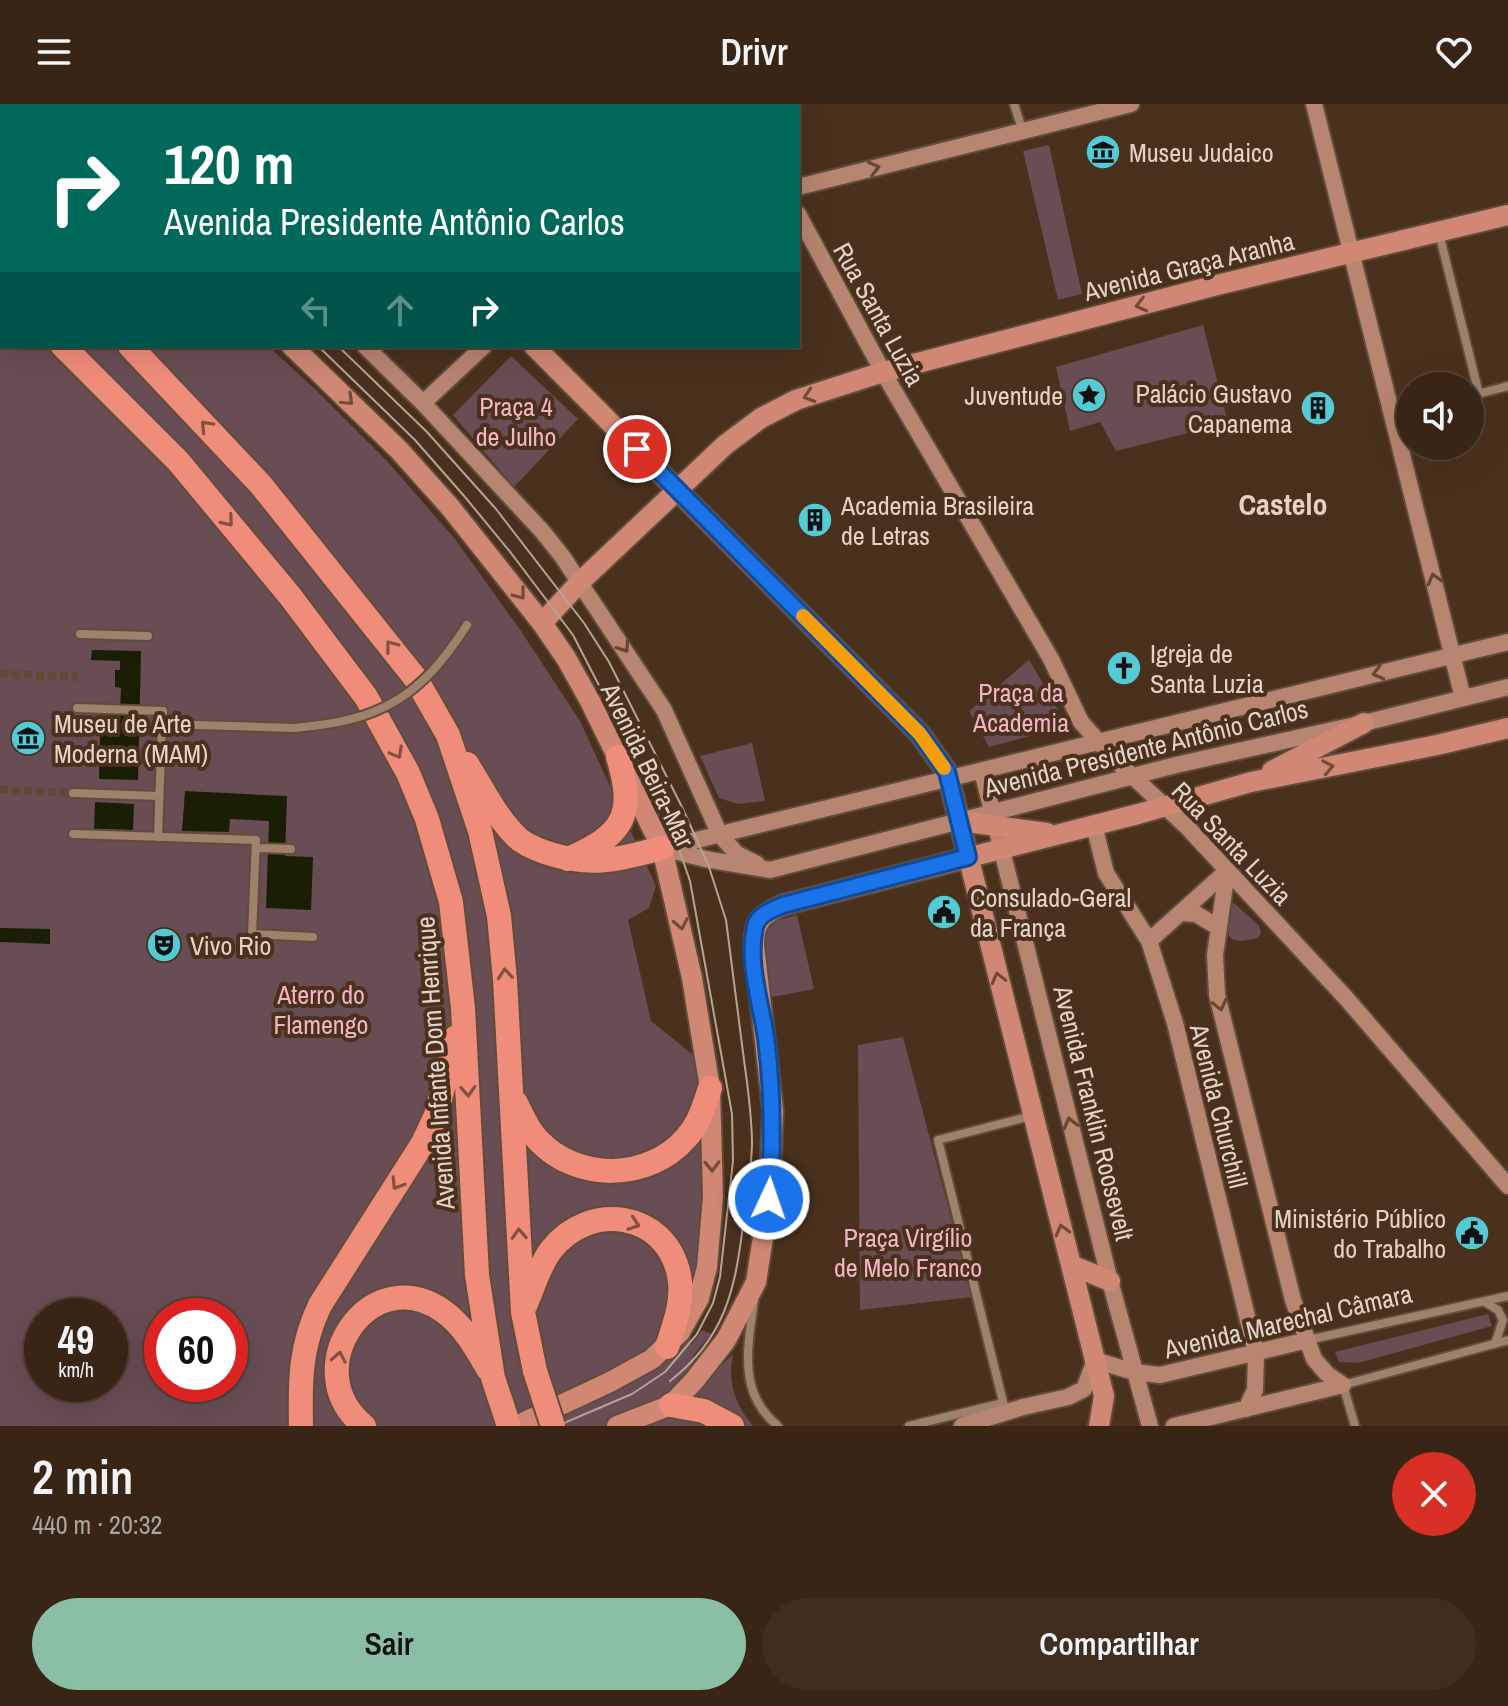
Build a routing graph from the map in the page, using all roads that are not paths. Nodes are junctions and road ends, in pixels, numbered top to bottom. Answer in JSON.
{"nodes":[{"id":1,"x":1014,"y":104,"type":"edge"},
{"id":2,"x":1131,"y":104,"type":"edge"},
{"id":3,"x":1314,"y":104,"type":"edge"},
{"id":4,"x":1024,"y":133,"type":"junction"},
{"id":5,"x":800,"y":187,"type":"edge"},
{"id":6,"x":1508,"y":215,"type":"edge"},
{"id":7,"x":800,"y":218,"type":"edge"},
{"id":8,"x":1439,"y":232,"type":"junction"},
{"id":9,"x":1352,"y":252,"type":"junction"},
{"id":10,"x":65,"y":348,"type":"edge"},
{"id":11,"x":132,"y":348,"type":"edge"},
{"id":12,"x":294,"y":348,"type":"edge"},
{"id":13,"x":367,"y":348,"type":"edge"},
{"id":14,"x":482,"y":348,"type":"edge"},
{"id":15,"x":536,"y":348,"type":"edge"},
{"id":16,"x":883,"y":372,"type":"junction"},
{"id":17,"x":1470,"y":372,"type":"edge"},
{"id":18,"x":1508,"y":386,"type":"edge"},
{"id":19,"x":1484,"y":393,"type":"edge"},
{"id":20,"x":1396,"y":394,"type":"edge"},
{"id":21,"x":423,"y":403,"type":"junction"},
{"id":22,"x":1412,"y":460,"type":"edge"},
{"id":23,"x":678,"y":491,"type":"junction"},
{"id":24,"x":580,"y":582,"type":"junction"},
{"id":25,"x":542,"y":623,"type":"junction"},
{"id":26,"x":467,"y":625,"type":"dead end"},
{"id":27,"x":80,"y":634,"type":"dead end"},
{"id":28,"x":148,"y":636,"type":"dead end"},
{"id":29,"x":1508,"y":642,"type":"edge"},
{"id":30,"x":1453,"y":654,"type":"junction"},
{"id":31,"x":1508,"y":687,"type":"edge"},
{"id":32,"x":1463,"y":698,"type":"junction"},
{"id":33,"x":77,"y":708,"type":"dead end"},
{"id":34,"x":1364,"y":723,"type":"junction"},
{"id":35,"x":162,"y":724,"type":"junction"},
{"id":36,"x":1508,"y":728,"type":"edge"},
{"id":37,"x":448,"y":735,"type":"junction"},
{"id":38,"x":1099,"y":743,"type":"junction"},
{"id":39,"x":618,"y":757,"type":"junction"},
{"id":40,"x":982,"y":771,"type":"junction"},
{"id":41,"x":1132,"y":777,"type":"junction"},
{"id":42,"x":949,"y":779,"type":"junction"},
{"id":43,"x":1251,"y":782,"type":"junction"},
{"id":44,"x":73,"y":793,"type":"tunnel mouth"},
{"id":45,"x":159,"y":796,"type":"junction"},
{"id":46,"x":1165,"y":807,"type":"junction"},
{"id":47,"x":994,"y":819,"type":"junction"},
{"id":48,"x":960,"y":821,"type":"junction"},
{"id":49,"x":1094,"y":825,"type":"junction"},
{"id":50,"x":73,"y":834,"type":"dead end"},
{"id":51,"x":1059,"y":834,"type":"junction"},
{"id":52,"x":720,"y":835,"type":"junction"},
{"id":53,"x":158,"y":837,"type":"junction"},
{"id":54,"x":256,"y":848,"type":"junction"},
{"id":55,"x":662,"y":848,"type":"junction"},
{"id":56,"x":290,"y":849,"type":"dead end"},
{"id":57,"x":1001,"y":849,"type":"junction"},
{"id":58,"x":968,"y":857,"type":"junction"},
{"id":59,"x":568,"y":859,"type":"junction"},
{"id":60,"x":770,"y":870,"type":"junction"},
{"id":61,"x":1227,"y":871,"type":"junction"},
{"id":62,"x":1180,"y":913,"type":"junction"},
{"id":63,"x":1218,"y":927,"type":"junction"},
{"id":64,"x":313,"y":937,"type":"dead end"},
{"id":65,"x":1149,"y":941,"type":"junction"},
{"id":66,"x":463,"y":1008,"type":"junction"},
{"id":67,"x":710,"y":1088,"type":"junction"},
{"id":68,"x":512,"y":1092,"type":"junction"},
{"id":69,"x":1032,"y":1116,"type":"junction"},
{"id":70,"x":1508,"y":1186,"type":"edge"},
{"id":71,"x":1071,"y":1265,"type":"junction"},
{"id":72,"x":1110,"y":1281,"type":"junction"},
{"id":73,"x":756,"y":1282,"type":"junction"},
{"id":74,"x":1508,"y":1296,"type":"edge"},
{"id":75,"x":1484,"y":1301,"type":"junction"},
{"id":76,"x":523,"y":1312,"type":"junction"},
{"id":77,"x":1308,"y":1340,"type":"junction"},
{"id":78,"x":1508,"y":1340,"type":"edge"},
{"id":79,"x":1495,"y":1344,"type":"junction"},
{"id":80,"x":667,"y":1347,"type":"junction"},
{"id":81,"x":1256,"y":1353,"type":"junction"},
{"id":82,"x":1095,"y":1360,"type":"junction"},
{"id":83,"x":1134,"y":1372,"type":"junction"},
{"id":84,"x":494,"y":1380,"type":"junction"},
{"id":85,"x":1343,"y":1385,"type":"junction"},
{"id":86,"x":671,"y":1405,"type":"junction"},
{"id":87,"x":1005,"y":1408,"type":"junction"},
{"id":88,"x":1246,"y":1409,"type":"junction"},
{"id":89,"x":301,"y":1426,"type":"edge"},
{"id":90,"x":364,"y":1426,"type":"edge"},
{"id":91,"x":509,"y":1426,"type":"edge"},
{"id":92,"x":516,"y":1426,"type":"edge"},
{"id":93,"x":553,"y":1426,"type":"edge"},
{"id":94,"x":617,"y":1426,"type":"edge"},
{"id":95,"x":732,"y":1426,"type":"edge"},
{"id":96,"x":778,"y":1426,"type":"edge"},
{"id":97,"x":909,"y":1426,"type":"edge"},
{"id":98,"x":962,"y":1426,"type":"edge"},
{"id":99,"x":1099,"y":1426,"type":"edge"},
{"id":100,"x":1150,"y":1426,"type":"edge"},
{"id":101,"x":1174,"y":1426,"type":"edge"},
{"id":102,"x":1355,"y":1426,"type":"edge"}],
"edges":[{"from":1,"to":4,"type":"street"},
{"from":2,"to":4,"type":"street"},
{"from":3,"to":9,"type":"street"},
{"from":5,"to":4,"type":"street","one_way":true},
{"from":6,"to":8,"type":"main road","name":"Avenida Graça Aranha"},
{"from":7,"to":16,"type":"street","name":"Rua Santa Luzia"},
{"from":8,"to":9,"type":"main road","name":"Avenida Graça Aranha"},
{"from":8,"to":17,"type":"street"},
{"from":9,"to":16,"type":"main road","name":"Avenida Graça Aranha","one_way":true},
{"from":9,"to":20,"type":"street"},
{"from":10,"to":66,"type":"highway","name":"Avenida Infante Dom Henrique","one_way":true},
{"from":37,"to":11,"type":"highway","one_way":true},
{"from":12,"to":25,"type":"main road","name":"Avenida Beira-Mar","one_way":true},
{"from":13,"to":21,"type":"street","name":"Avenida Beira-Mar"},
{"from":14,"to":21,"type":"street"},
{"from":15,"to":23,"type":"main road"},
{"from":16,"to":23,"type":"main road","name":"Avenida Graça Aranha","one_way":true},
{"from":16,"to":38,"type":"street","name":"Rua Santa Luzia"},
{"from":18,"to":19,"type":"street"},
{"from":21,"to":24,"type":"street","name":"Avenida Beira-Mar"},
{"from":30,"to":22,"type":"street","one_way":true},
{"from":23,"to":24,"type":"main road","name":"Avenida Graça Aranha"},
{"from":23,"to":42,"type":"main road"},
{"from":24,"to":25,"type":"main road","name":"Avenida Graça Aranha"},
{"from":24,"to":52,"type":"street","name":"Avenida Beira-Mar","one_way":true},
{"from":25,"to":39,"type":"main road","name":"Avenida Beira-Mar"},
{"from":26,"to":35,"type":"street","bridge":true},
{"from":27,"to":28,"type":"street"},
{"from":29,"to":30,"type":"street","name":"Avenida Presidente Antônio Carlos"},
{"from":30,"to":32,"type":"street"},
{"from":30,"to":38,"type":"street","name":"Avenida Presidente Antônio Carlos","one_way":true},
{"from":31,"to":32,"type":"street","name":"Avenida Presidente Antônio Carlos"},
{"from":32,"to":34,"type":"street","name":"Avenida Presidente Antônio Carlos"},
{"from":33,"to":35,"type":"street"},
{"from":34,"to":41,"type":"street","name":"Avenida Presidente Antônio Carlos"},
{"from":34,"to":43,"type":"main road"},
{"from":35,"to":45,"type":"street"},
{"from":43,"to":36,"type":"main road","one_way":true},
{"from":37,"to":59,"type":"highway"},
{"from":68,"to":37,"type":"highway","one_way":true},
{"from":38,"to":40,"type":"street","name":"Avenida Presidente Antônio Carlos"},
{"from":38,"to":41,"type":"street","name":"Rua Santa Luzia"},
{"from":39,"to":55,"type":"main road","name":"Avenida Beira-Mar"},
{"from":39,"to":59,"type":"highway"},
{"from":40,"to":42,"type":"street","name":"Avenida Presidente Antônio Carlos"},
{"from":40,"to":47,"type":"street","name":"Avenida Franklin Roosevelt"},
{"from":41,"to":46,"type":"street","name":"Rua Santa Luzia"},
{"from":41,"to":47,"type":"street","name":"Avenida Presidente Antônio Carlos"},
{"from":42,"to":48,"type":"main road"},
{"from":42,"to":52,"type":"street","name":"Avenida Presidente Antônio Carlos"},
{"from":43,"to":46,"type":"main road"},
{"from":44,"to":45,"type":"street"},
{"from":45,"to":53,"type":"street"},
{"from":46,"to":49,"type":"main road"},
{"from":46,"to":61,"type":"street","name":"Rua Santa Luzia"},
{"from":47,"to":48,"type":"main road"},
{"from":47,"to":51,"type":"main road"},
{"from":47,"to":57,"type":"street","name":"Avenida Franklin Roosevelt"},
{"from":48,"to":58,"type":"main road"},
{"from":48,"to":60,"type":"street","name":"Avenida Presidente Antônio Carlos"},
{"from":49,"to":51,"type":"main road"},
{"from":49,"to":65,"type":"street","name":"Avenida Churchill"},
{"from":50,"to":53,"type":"street"},
{"from":51,"to":57,"type":"main road"},
{"from":52,"to":55,"type":"street","name":"Avenida Presidente Antônio Carlos"},
{"from":52,"to":60,"type":"street","name":"Avenida Beira-Mar"},
{"from":53,"to":54,"type":"street"},
{"from":54,"to":56,"type":"street"},
{"from":54,"to":64,"type":"street"},
{"from":55,"to":59,"type":"highway"},
{"from":55,"to":60,"type":"street","name":"Avenida Presidente Antônio Carlos"},
{"from":55,"to":67,"type":"main road","name":"Avenida Beira-Mar","one_way":true},
{"from":57,"to":58,"type":"main road"},
{"from":72,"to":57,"type":"street","name":"Avenida Franklin Roosevelt","one_way":true},
{"from":69,"to":58,"type":"main road","one_way":true},
{"from":58,"to":73,"type":"main road"},
{"from":61,"to":62,"type":"street"},
{"from":61,"to":63,"type":"street","name":"Avenida Churchill"},
{"from":61,"to":70,"type":"street","name":"Rua Santa Luzia"},
{"from":62,"to":63,"type":"street"},
{"from":62,"to":65,"type":"street"},
{"from":63,"to":77,"type":"street","name":"Avenida Churchill","one_way":true},
{"from":65,"to":81,"type":"street","name":"Avenida Churchill"},
{"from":66,"to":84,"type":"highway","name":"Avenida Infante Dom Henrique","one_way":true},
{"from":66,"to":89,"type":"highway","one_way":true},
{"from":67,"to":68,"type":"highway"},
{"from":67,"to":80,"type":"main road","name":"Avenida Beira-Mar","one_way":true},
{"from":76,"to":68,"type":"highway","one_way":true},
{"from":71,"to":69,"type":"main road","one_way":true},
{"from":69,"to":87,"type":"street"},
{"from":71,"to":72,"type":"main road"},
{"from":71,"to":82,"type":"main road"},
{"from":72,"to":83,"type":"street","name":"Avenida Franklin Roosevelt"},
{"from":73,"to":86,"type":"main road"},
{"from":73,"to":96,"type":"street"},
{"from":74,"to":75,"type":"street","name":"Avenida Marechal Câmara"},
{"from":75,"to":77,"type":"street","name":"Avenida Marechal Câmara"},
{"from":75,"to":79,"type":"street"},
{"from":76,"to":80,"type":"highway","one_way":true},
{"from":76,"to":93,"type":"highway","bridge":true},
{"from":77,"to":81,"type":"street","name":"Avenida Marechal Câmara"},
{"from":77,"to":85,"type":"street","name":"Avenida Churchill"},
{"from":78,"to":79,"type":"street"},
{"from":79,"to":85,"type":"street"},
{"from":80,"to":92,"type":"main road"},
{"from":81,"to":83,"type":"street","name":"Avenida Marechal Câmara"},
{"from":81,"to":88,"type":"street","name":"Avenida Churchill"},
{"from":82,"to":83,"type":"street","name":"Avenida Marechal Câmara"},
{"from":82,"to":87,"type":"street"},
{"from":82,"to":99,"type":"main road"},
{"from":83,"to":100,"type":"street","name":"Avenida Franklin Roosevelt"},
{"from":90,"to":84,"type":"highway","one_way":true},
{"from":84,"to":91,"type":"highway"},
{"from":85,"to":88,"type":"street"},
{"from":85,"to":102,"type":"street"},
{"from":86,"to":94,"type":"main road"},
{"from":86,"to":95,"type":"highway"},
{"from":87,"to":97,"type":"street"},
{"from":87,"to":98,"type":"street"},
{"from":88,"to":101,"type":"street"}]}
